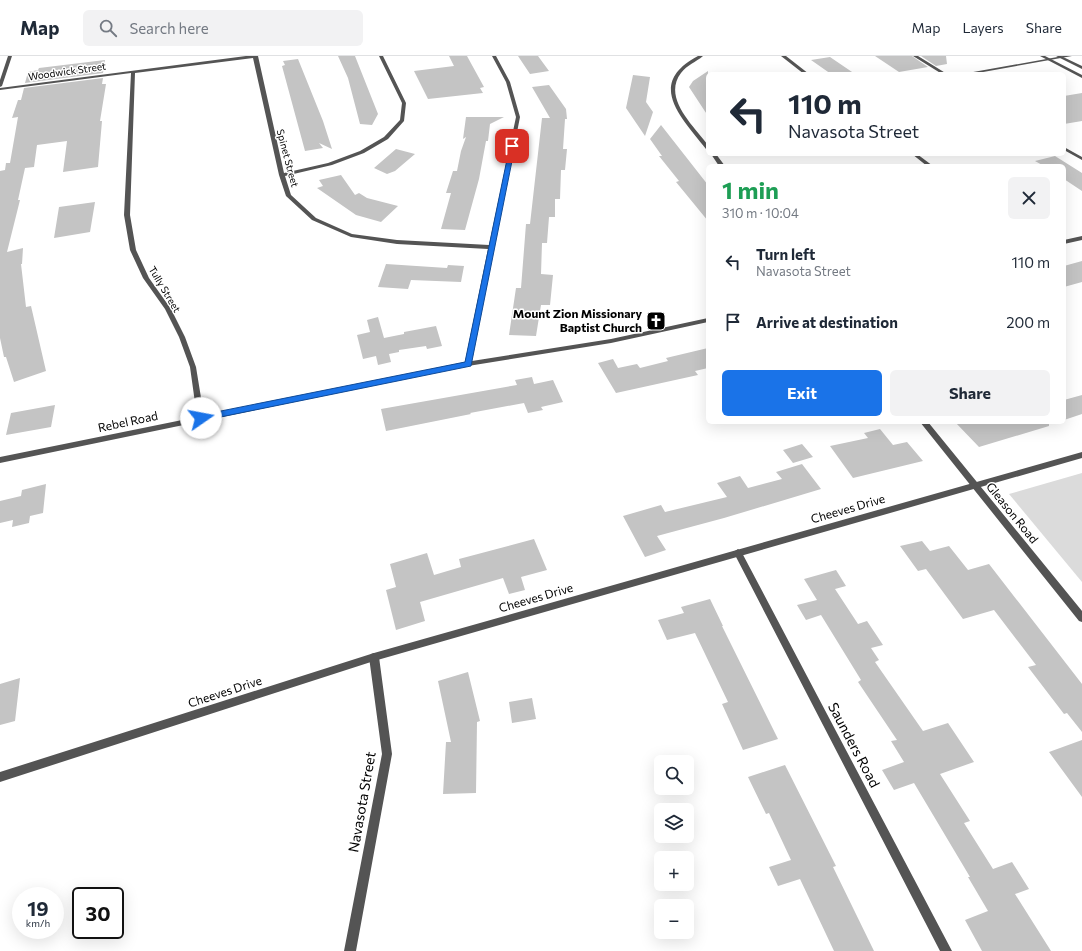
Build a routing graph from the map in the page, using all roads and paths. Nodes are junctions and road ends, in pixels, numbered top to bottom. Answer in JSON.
{"nodes":[{"id":1,"x":10,"y":56,"type":"edge"},
{"id":2,"x":255,"y":56,"type":"edge"},
{"id":3,"x":381,"y":56,"type":"edge"},
{"id":4,"x":494,"y":56,"type":"edge"},
{"id":5,"x":701,"y":56,"type":"edge"},
{"id":6,"x":783,"y":56,"type":"edge"},
{"id":7,"x":915,"y":56,"type":"edge"},
{"id":8,"x":1042,"y":56,"type":"edge"},
{"id":9,"x":1070,"y":56,"type":"edge"},
{"id":10,"x":1059,"y":57,"type":"edge"},
{"id":11,"x":1048,"y":59,"type":"junction"},
{"id":12,"x":1082,"y":68,"type":"edge"},
{"id":13,"x":133,"y":72,"type":"junction"},
{"id":14,"x":804,"y":72,"type":"edge"},
{"id":15,"x":942,"y":72,"type":"edge"},
{"id":16,"x":975,"y":72,"type":"edge"},
{"id":17,"x":1082,"y":77,"type":"edge"},
{"id":18,"x":0,"y":86,"type":"edge"},
{"id":19,"x":0,"y":89,"type":"edge"},
{"id":20,"x":706,"y":145,"type":"edge"},
{"id":21,"x":1066,"y":149,"type":"edge"},
{"id":22,"x":917,"y":156,"type":"edge"},
{"id":23,"x":1082,"y":159,"type":"edge"},
{"id":24,"x":927,"y":164,"type":"edge"},
{"id":25,"x":282,"y":174,"type":"junction"},
{"id":26,"x":1082,"y":238,"type":"edge"},
{"id":27,"x":1066,"y":242,"type":"edge"},
{"id":28,"x":491,"y":247,"type":"junction"},
{"id":29,"x":706,"y":320,"type":"edge"},
{"id":30,"x":468,"y":364,"type":"junction"},
{"id":31,"x":201,"y":418,"type":"junction"},
{"id":32,"x":926,"y":424,"type":"edge"},
{"id":33,"x":1082,"y":455,"type":"edge"},
{"id":34,"x":0,"y":460,"type":"edge"},
{"id":35,"x":975,"y":486,"type":"junction"},
{"id":36,"x":738,"y":552,"type":"junction"},
{"id":37,"x":1082,"y":618,"type":"edge"},
{"id":38,"x":374,"y":657,"type":"junction"},
{"id":39,"x":0,"y":777,"type":"edge"},
{"id":40,"x":350,"y":951,"type":"edge"},
{"id":41,"x":946,"y":951,"type":"edge"}],
"edges":[{"from":1,"to":18,"type":"street"},
{"from":2,"to":13,"type":"street","name":"Woodwick Street"},
{"from":2,"to":25,"type":"street","name":"Spinet Street"},
{"from":3,"to":25,"type":"street"},
{"from":4,"to":28,"type":"street"},
{"from":5,"to":20,"type":"street"},
{"from":6,"to":14,"type":"street"},
{"from":7,"to":15,"type":"street"},
{"from":8,"to":11,"type":"street"},
{"from":9,"to":10,"type":"street"},
{"from":10,"to":11,"type":"street"},
{"from":10,"to":12,"type":"street"},
{"from":11,"to":16,"type":"street"},
{"from":11,"to":17,"type":"street"},
{"from":13,"to":19,"type":"street","name":"Woodwick Street"},
{"from":13,"to":31,"type":"street","name":"Tully Street"},
{"from":21,"to":23,"type":"street"},
{"from":22,"to":24,"type":"street"},
{"from":25,"to":28,"type":"street","name":"Spinet Street"},
{"from":26,"to":27,"type":"street"},
{"from":28,"to":30,"type":"street"},
{"from":29,"to":30,"type":"street","name":"Rebel Road"},
{"from":30,"to":31,"type":"street","name":"Rebel Road"},
{"from":31,"to":34,"type":"street","name":"Rebel Road"},
{"from":32,"to":35,"type":"street","name":"Gleason Road"},
{"from":33,"to":35,"type":"street","name":"Cheeves Drive"},
{"from":35,"to":36,"type":"street","name":"Cheeves Drive"},
{"from":35,"to":37,"type":"street","name":"Gleason Road"},
{"from":36,"to":38,"type":"street","name":"Cheeves Drive"},
{"from":36,"to":41,"type":"street","name":"Saunders Road"},
{"from":38,"to":39,"type":"street","name":"Cheeves Drive"},
{"from":38,"to":40,"type":"street","name":"Navasota Street"}]}
